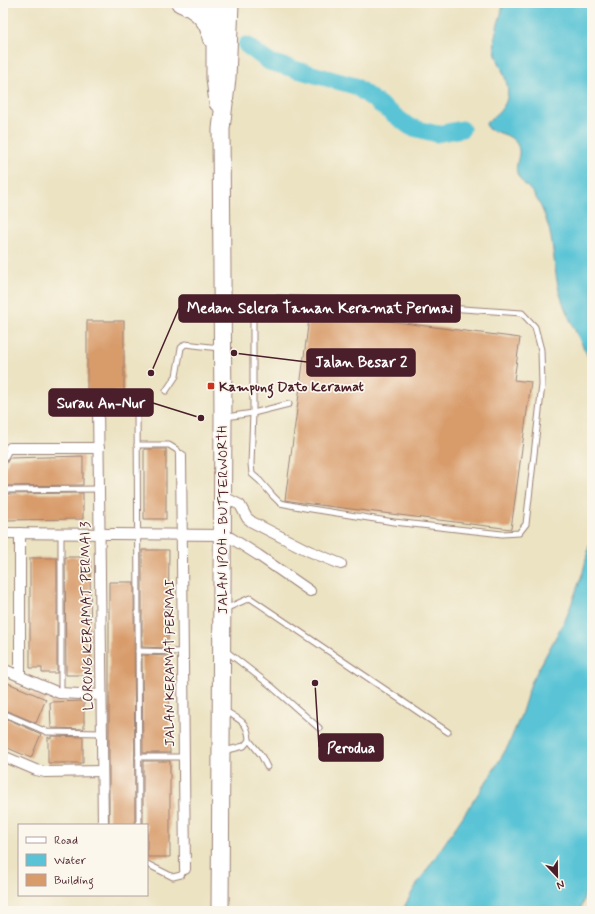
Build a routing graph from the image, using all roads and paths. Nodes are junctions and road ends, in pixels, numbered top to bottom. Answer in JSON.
{"nodes":[{"id":1,"x":180,"y":3,"type":"edge"},
{"id":2,"x":218,"y":4,"type":"edge"},
{"id":3,"x":215,"y":78,"type":"junction"},
{"id":4,"x":222,"y":129,"type":"junction"},
{"id":5,"x":276,"y":298,"type":"dead end"},
{"id":6,"x":253,"y":304,"type":"dead end"},
{"id":7,"x":222,"y":348,"type":"junction"},
{"id":8,"x":166,"y":391,"type":"dead end"},
{"id":9,"x":288,"y":404,"type":"dead end"},
{"id":10,"x":98,"y":406,"type":"dead end"},
{"id":11,"x":137,"y":406,"type":"dead end"},
{"id":12,"x":253,"y":414,"type":"junction"},
{"id":13,"x":223,"y":418,"type":"junction"},
{"id":14,"x":137,"y":445,"type":"junction"},
{"id":15,"x":10,"y":448,"type":"joint"},
{"id":16,"x":98,"y":448,"type":"junction"},
{"id":17,"x":181,"y":456,"type":"joint"},
{"id":18,"x":3,"y":461,"type":"edge"},
{"id":19,"x":99,"y":489,"type":"junction"},
{"id":20,"x":3,"y":490,"type":"edge"},
{"id":21,"x":222,"y":496,"type":"junction"},
{"id":22,"x":3,"y":533,"type":"edge"},
{"id":23,"x":20,"y":533,"type":"junction"},
{"id":24,"x":61,"y":534,"type":"junction"},
{"id":25,"x":100,"y":534,"type":"junction"},
{"id":26,"x":137,"y":534,"type":"junction"},
{"id":27,"x":182,"y":535,"type":"junction"},
{"id":28,"x":222,"y":535,"type":"junction"},
{"id":29,"x":341,"y":564,"type":"dead end"},
{"id":30,"x":310,"y":591,"type":"dead end"},
{"id":31,"x":222,"y":610,"type":"junction"},
{"id":32,"x":222,"y":648,"type":"junction"},
{"id":33,"x":138,"y":651,"type":"junction"},
{"id":34,"x":182,"y":652,"type":"junction"},
{"id":35,"x":3,"y":669,"type":"edge"},
{"id":36,"x":20,"y":676,"type":"junction"},
{"id":37,"x":61,"y":693,"type":"junction"},
{"id":38,"x":101,"y":695,"type":"junction"},
{"id":39,"x":221,"y":709,"type":"junction"},
{"id":40,"x":3,"y":713,"type":"edge"},
{"id":41,"x":319,"y":728,"type":"dead end"},
{"id":42,"x":448,"y":732,"type":"dead end"},
{"id":43,"x":102,"y":733,"type":"junction"},
{"id":44,"x":249,"y":740,"type":"junction"},
{"id":45,"x":221,"y":751,"type":"junction"},
{"id":46,"x":3,"y":756,"type":"edge"},
{"id":47,"x":138,"y":757,"type":"junction"},
{"id":48,"x":183,"y":757,"type":"junction"},
{"id":49,"x":267,"y":767,"type":"dead end"},
{"id":50,"x":102,"y":771,"type":"junction"},
{"id":51,"x":103,"y":824,"type":"edge"},
{"id":52,"x":139,"y":824,"type":"edge"},
{"id":53,"x":148,"y":864,"type":"edge"},
{"id":54,"x":185,"y":869,"type":"joint"},
{"id":55,"x":220,"y":911,"type":"edge"}],
"edges":[{"from":1,"to":3,"type":"highway"},
{"from":2,"to":3,"type":"highway","name":"JALAN IPOH - BUTTERWORTH"},
{"from":2,"to":4,"type":"highway","name":"JALAN IPOH - BUTTERWORTH"},
{"from":3,"to":4,"type":"highway","name":"JALAN IPOH - BUTTERWORTH"},
{"from":4,"to":7,"type":"highway","name":"JALAN IPOH - BUTTERWORTH"},
{"from":5,"to":12,"type":"lane"},
{"from":6,"to":12,"type":"lane"},
{"from":7,"to":8,"type":"lane"},
{"from":7,"to":13,"type":"highway","name":"JALAN IPOH - BUTTERWORTH"},
{"from":9,"to":12,"type":"lane"},
{"from":10,"to":16,"type":"street","name":"LORONG KERAMAT PERMAI 3"},
{"from":11,"to":14,"type":"lane"},
{"from":12,"to":13,"type":"lane"},
{"from":13,"to":21,"type":"highway","name":"JALAN IPOH - BUTTERWORTH"},
{"from":14,"to":17,"type":"lane"},
{"from":14,"to":26,"type":"lane"},
{"from":15,"to":16,"type":"street"},
{"from":15,"to":18,"type":"lane"},
{"from":16,"to":19,"type":"street","name":"LORONG KERAMAT PERMAI 3"},
{"from":17,"to":27,"type":"street","name":"JALAN KERAMAT PERMAI"},
{"from":19,"to":20,"type":"lane"},
{"from":19,"to":25,"type":"street","name":"LORONG KERAMAT PERMAI 3"},
{"from":21,"to":28,"type":"highway","name":"JALAN IPOH - BUTTERWORTH"},
{"from":21,"to":29,"type":"street"},
{"from":22,"to":23,"type":"street"},
{"from":23,"to":24,"type":"street"},
{"from":23,"to":36,"type":"street"},
{"from":24,"to":25,"type":"street"},
{"from":24,"to":37,"type":"lane"},
{"from":25,"to":26,"type":"street"},
{"from":25,"to":38,"type":"street","name":"LORONG KERAMAT PERMAI 3"},
{"from":26,"to":27,"type":"street"},
{"from":26,"to":33,"type":"lane"},
{"from":27,"to":28,"type":"street"},
{"from":27,"to":34,"type":"street","name":"JALAN KERAMAT PERMAI"},
{"from":28,"to":30,"type":"street"},
{"from":28,"to":31,"type":"highway","name":"JALAN IPOH - BUTTERWORTH"},
{"from":31,"to":32,"type":"highway","name":"JALAN IPOH - BUTTERWORTH"},
{"from":31,"to":42,"type":"lane"},
{"from":32,"to":39,"type":"highway","name":"JALAN IPOH - BUTTERWORTH"},
{"from":32,"to":41,"type":"lane"},
{"from":33,"to":34,"type":"lane"},
{"from":33,"to":47,"type":"lane"},
{"from":34,"to":48,"type":"street","name":"JALAN KERAMAT PERMAI"},
{"from":35,"to":36,"type":"street"},
{"from":36,"to":37,"type":"street"},
{"from":37,"to":38,"type":"street"},
{"from":38,"to":43,"type":"street","name":"LORONG KERAMAT PERMAI 3"},
{"from":39,"to":44,"type":"lane"},
{"from":39,"to":45,"type":"highway","name":"JALAN IPOH - BUTTERWORTH"},
{"from":40,"to":43,"type":"lane"},
{"from":43,"to":50,"type":"street","name":"LORONG KERAMAT PERMAI 3"},
{"from":44,"to":45,"type":"lane"},
{"from":44,"to":49,"type":"lane"},
{"from":45,"to":55,"type":"highway","name":"JALAN IPOH - BUTTERWORTH"},
{"from":46,"to":50,"type":"street"},
{"from":47,"to":48,"type":"lane"},
{"from":47,"to":52,"type":"lane"},
{"from":48,"to":54,"type":"street","name":"JALAN KERAMAT PERMAI"},
{"from":50,"to":51,"type":"street","name":"LORONG KERAMAT PERMAI 3"},
{"from":53,"to":54,"type":"lane"}]}
